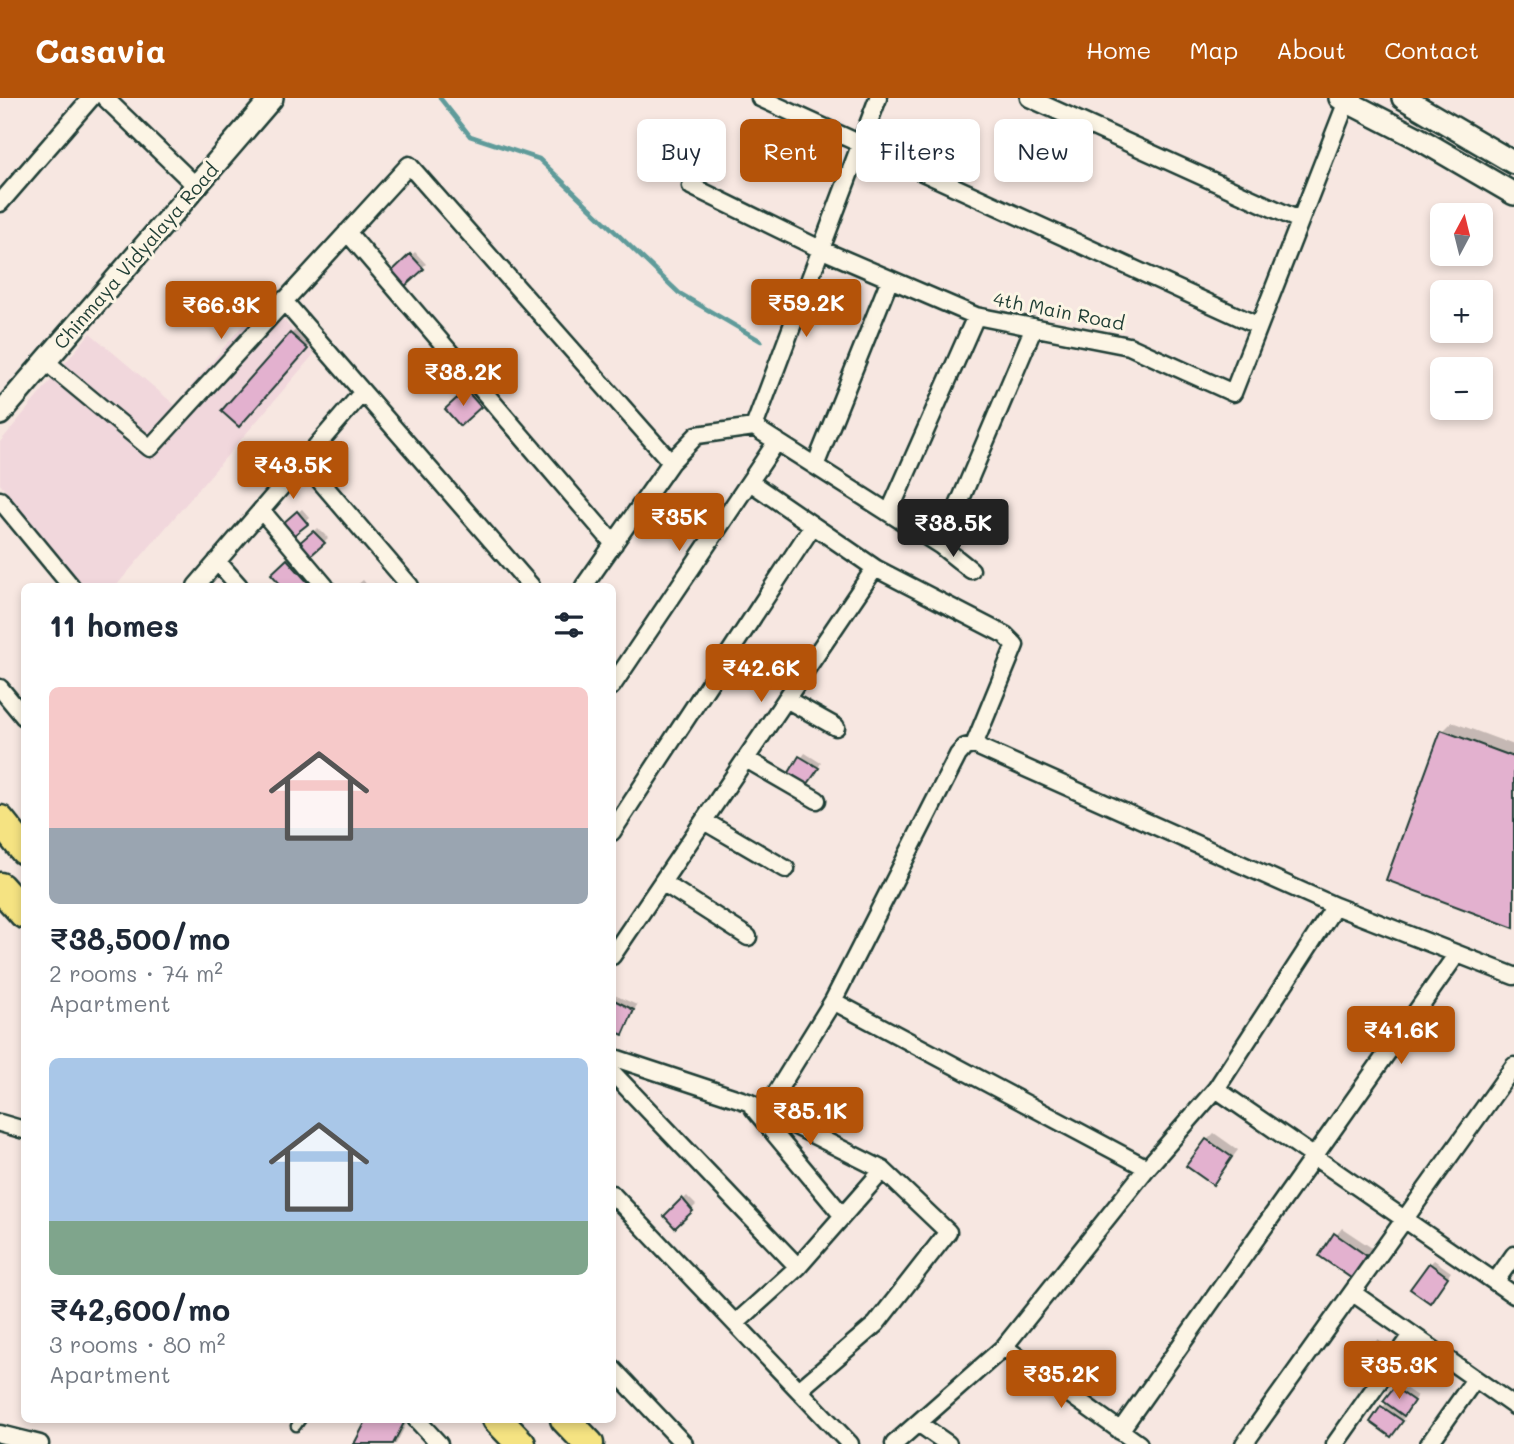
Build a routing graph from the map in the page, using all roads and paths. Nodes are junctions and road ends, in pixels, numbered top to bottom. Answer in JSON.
{"nodes":[{"id":1,"x":92,"y":98,"type":"edge"},
{"id":2,"x":105,"y":98,"type":"edge"},
{"id":3,"x":272,"y":98,"type":"edge"},
{"id":4,"x":760,"y":98,"type":"edge"},
{"id":5,"x":878,"y":98,"type":"edge"},
{"id":6,"x":1029,"y":98,"type":"edge"},
{"id":7,"x":1404,"y":98,"type":"edge"},
{"id":8,"x":1343,"y":100,"type":"edge"},
{"id":9,"x":869,"y":119,"type":"edge"},
{"id":10,"x":856,"y":142,"type":"edge"},
{"id":11,"x":856,"y":151,"type":"edge"},
{"id":12,"x":1514,"y":163,"type":"edge"},
{"id":13,"x":944,"y":182,"type":"edge"},
{"id":14,"x":196,"y":186,"type":"junction"},
{"id":15,"x":691,"y":186,"type":"dead end"},
{"id":16,"x":1514,"y":194,"type":"edge"},
{"id":17,"x":0,"y":203,"type":"edge"},
{"id":18,"x":1299,"y":220,"type":"junction"},
{"id":19,"x":347,"y":232,"type":"junction"},
{"id":20,"x":820,"y":249,"type":"junction"},
{"id":21,"x":890,"y":279,"type":"junction"},
{"id":22,"x":283,"y":300,"type":"junction"},
{"id":23,"x":976,"y":316,"type":"junction"},
{"id":24,"x":1259,"y":326,"type":"junction"},
{"id":25,"x":1034,"y":327,"type":"junction"},
{"id":26,"x":45,"y":361,"type":"junction"},
{"id":27,"x":362,"y":393,"type":"junction"},
{"id":28,"x":0,"y":414,"type":"edge"},
{"id":29,"x":754,"y":426,"type":"junction"},
{"id":30,"x":777,"y":441,"type":"junction"},
{"id":31,"x":303,"y":461,"type":"junction"},
{"id":32,"x":671,"y":462,"type":"junction"},
{"id":33,"x":815,"y":466,"type":"junction"},
{"id":34,"x":750,"y":482,"type":"junction"},
{"id":35,"x":0,"y":500,"type":"edge"},
{"id":36,"x":261,"y":510,"type":"junction"},
{"id":37,"x":889,"y":513,"type":"junction"},
{"id":38,"x":812,"y":527,"type":"junction"},
{"id":39,"x":614,"y":544,"type":"junction"},
{"id":40,"x":941,"y":546,"type":"junction"},
{"id":41,"x":217,"y":561,"type":"junction"},
{"id":42,"x":875,"y":568,"type":"junction"},
{"id":43,"x":971,"y":570,"type":"dead end"},
{"id":44,"x":69,"y":583,"type":"edge"},
{"id":45,"x":199,"y":583,"type":"edge"},
{"id":46,"x":236,"y":583,"type":"edge"},
{"id":47,"x":322,"y":583,"type":"edge"},
{"id":48,"x":407,"y":583,"type":"edge"},
{"id":49,"x":528,"y":583,"type":"edge"},
{"id":50,"x":586,"y":583,"type":"edge"},
{"id":51,"x":616,"y":680,"type":"edge"},
{"id":52,"x":0,"y":688,"type":"edge"},
{"id":53,"x":786,"y":699,"type":"junction"},
{"id":54,"x":21,"y":713,"type":"edge"},
{"id":55,"x":836,"y":727,"type":"dead end"},
{"id":56,"x":974,"y":746,"type":"junction"},
{"id":57,"x":746,"y":759,"type":"junction"},
{"id":58,"x":817,"y":800,"type":"dead end"},
{"id":59,"x":0,"y":820,"type":"edge"},
{"id":60,"x":704,"y":821,"type":"junction"},
{"id":61,"x":616,"y":826,"type":"edge"},
{"id":62,"x":21,"y":845,"type":"edge"},
{"id":63,"x":786,"y":869,"type":"dead end"},
{"id":64,"x":662,"y":883,"type":"junction"},
{"id":65,"x":0,"y":887,"type":"edge"},
{"id":66,"x":1335,"y":905,"type":"junction"},
{"id":67,"x":21,"y":911,"type":"edge"},
{"id":68,"x":748,"y":937,"type":"dead end"},
{"id":69,"x":616,"y":950,"type":"edge"},
{"id":70,"x":1457,"y":954,"type":"junction"},
{"id":71,"x":1514,"y":976,"type":"edge"},
{"id":72,"x":834,"y":1001,"type":"junction"},
{"id":73,"x":616,"y":1059,"type":"edge"},
{"id":74,"x":1514,"y":1066,"type":"edge"},
{"id":75,"x":616,"y":1076,"type":"edge"},
{"id":76,"x":1216,"y":1089,"type":"junction"},
{"id":77,"x":748,"y":1102,"type":"junction"},
{"id":78,"x":765,"y":1111,"type":"junction"},
{"id":79,"x":0,"y":1124,"type":"edge"},
{"id":80,"x":21,"y":1129,"type":"edge"},
{"id":81,"x":1314,"y":1156,"type":"junction"},
{"id":82,"x":1147,"y":1168,"type":"junction"},
{"id":83,"x":883,"y":1170,"type":"junction"},
{"id":84,"x":616,"y":1198,"type":"edge"},
{"id":85,"x":843,"y":1216,"type":"junction"},
{"id":86,"x":1406,"y":1220,"type":"junction"},
{"id":87,"x":1514,"y":1255,"type":"edge"},
{"id":88,"x":798,"y":1267,"type":"junction"},
{"id":89,"x":1495,"y":1282,"type":"junction"},
{"id":90,"x":1353,"y":1293,"type":"junction"},
{"id":91,"x":1514,"y":1294,"type":"edge"},
{"id":92,"x":736,"y":1323,"type":"junction"},
{"id":93,"x":1412,"y":1335,"type":"junction"},
{"id":94,"x":1004,"y":1347,"type":"junction"},
{"id":95,"x":616,"y":1372,"type":"edge"},
{"id":96,"x":1475,"y":1379,"type":"junction"},
{"id":97,"x":799,"y":1390,"type":"junction"},
{"id":98,"x":1514,"y":1406,"type":"edge"},
{"id":99,"x":420,"y":1423,"type":"edge"},
{"id":100,"x":501,"y":1423,"type":"edge"},
{"id":101,"x":569,"y":1423,"type":"edge"},
{"id":102,"x":918,"y":1423,"type":"junction"},
{"id":103,"x":1120,"y":1431,"type":"junction"},
{"id":104,"x":0,"y":1434,"type":"edge"},
{"id":105,"x":40,"y":1444,"type":"edge"},
{"id":106,"x":439,"y":1444,"type":"edge"},
{"id":107,"x":521,"y":1444,"type":"edge"},
{"id":108,"x":589,"y":1444,"type":"edge"},
{"id":109,"x":684,"y":1444,"type":"edge"},
{"id":110,"x":850,"y":1444,"type":"edge"},
{"id":111,"x":894,"y":1444,"type":"edge"},
{"id":112,"x":948,"y":1444,"type":"edge"},
{"id":113,"x":1139,"y":1444,"type":"edge"},
{"id":114,"x":1244,"y":1444,"type":"edge"},
{"id":115,"x":1335,"y":1444,"type":"edge"},
{"id":116,"x":1429,"y":1444,"type":"edge"}],
"edges":[{"from":1,"to":17,"type":"street"},
{"from":2,"to":14,"type":"street"},
{"from":3,"to":14,"type":"street","name":"Chinmaya Vidyalaya Road"},
{"from":4,"to":10,"type":"street"},
{"from":5,"to":9,"type":"street"},
{"from":6,"to":18,"type":"street"},
{"from":7,"to":12,"type":"street"},
{"from":8,"to":16,"type":"street"},
{"from":8,"to":18,"type":"street","name":"4th Main Road"},
{"from":11,"to":20,"type":"street"},
{"from":13,"to":24,"type":"street"},
{"from":14,"to":26,"type":"street","name":"Chinmaya Vidyalaya Road"},
{"from":15,"to":20,"type":"street","name":"4th Main Road"},
{"from":18,"to":24,"type":"street","name":"4th Main Road"},
{"from":19,"to":22,"type":"street"},
{"from":19,"to":32,"type":"street"},
{"from":19,"to":39,"type":"street"},
{"from":20,"to":21,"type":"street","name":"4th Main Road"},
{"from":20,"to":29,"type":"street"},
{"from":21,"to":23,"type":"street","name":"4th Main Road"},
{"from":21,"to":33,"type":"street"},
{"from":22,"to":26,"type":"street"},
{"from":22,"to":27,"type":"street"},
{"from":23,"to":25,"type":"street","name":"4th Main Road"},
{"from":23,"to":37,"type":"street"},
{"from":24,"to":25,"type":"street","name":"4th Main Road"},
{"from":25,"to":40,"type":"street"},
{"from":26,"to":28,"type":"street","name":"Chinmaya Vidyalaya Road"},
{"from":27,"to":31,"type":"street"},
{"from":27,"to":49,"type":"street"},
{"from":29,"to":30,"type":"street"},
{"from":29,"to":32,"type":"street"},
{"from":30,"to":33,"type":"street"},
{"from":30,"to":34,"type":"street"},
{"from":31,"to":36,"type":"street"},
{"from":31,"to":48,"type":"street"},
{"from":32,"to":39,"type":"street"},
{"from":33,"to":37,"type":"street"},
{"from":34,"to":38,"type":"street"},
{"from":34,"to":51,"type":"street"},
{"from":35,"to":44,"type":"street"},
{"from":36,"to":41,"type":"street"},
{"from":36,"to":47,"type":"street"},
{"from":37,"to":40,"type":"street"},
{"from":38,"to":42,"type":"street"},
{"from":38,"to":61,"type":"street"},
{"from":39,"to":50,"type":"street"},
{"from":40,"to":43,"type":"street"},
{"from":41,"to":45,"type":"street"},
{"from":41,"to":46,"type":"street"},
{"from":42,"to":53,"type":"street"},
{"from":42,"to":56,"type":"street"},
{"from":52,"to":54,"type":"street"},
{"from":53,"to":55,"type":"street"},
{"from":53,"to":57,"type":"street"},
{"from":56,"to":66,"type":"street"},
{"from":56,"to":72,"type":"street"},
{"from":57,"to":58,"type":"street"},
{"from":57,"to":60,"type":"street"},
{"from":59,"to":62,"type":"highway"},
{"from":60,"to":63,"type":"street"},
{"from":60,"to":64,"type":"street"},
{"from":64,"to":68,"type":"street"},
{"from":64,"to":69,"type":"street"},
{"from":65,"to":67,"type":"highway"},
{"from":66,"to":70,"type":"street"},
{"from":66,"to":76,"type":"street"},
{"from":70,"to":71,"type":"street"},
{"from":70,"to":81,"type":"street"},
{"from":72,"to":78,"type":"street"},
{"from":72,"to":82,"type":"street"},
{"from":73,"to":77,"type":"street"},
{"from":74,"to":86,"type":"street"},
{"from":75,"to":88,"type":"street"},
{"from":76,"to":81,"type":"street"},
{"from":76,"to":82,"type":"street"},
{"from":77,"to":78,"type":"street"},
{"from":77,"to":85,"type":"street"},
{"from":78,"to":83,"type":"street"},
{"from":79,"to":80,"type":"street"},
{"from":81,"to":86,"type":"street"},
{"from":81,"to":103,"type":"street"},
{"from":82,"to":94,"type":"street"},
{"from":83,"to":85,"type":"street"},
{"from":83,"to":97,"type":"street"},
{"from":84,"to":92,"type":"street"},
{"from":85,"to":88,"type":"street"},
{"from":86,"to":89,"type":"street"},
{"from":86,"to":90,"type":"street"},
{"from":87,"to":89,"type":"street"},
{"from":88,"to":92,"type":"street"},
{"from":89,"to":91,"type":"street"},
{"from":90,"to":93,"type":"street"},
{"from":90,"to":114,"type":"street"},
{"from":92,"to":97,"type":"street"},
{"from":93,"to":96,"type":"street"},
{"from":93,"to":115,"type":"street"},
{"from":94,"to":102,"type":"street"},
{"from":94,"to":103,"type":"street"},
{"from":95,"to":109,"type":"street"},
{"from":96,"to":98,"type":"street"},
{"from":96,"to":116,"type":"street"},
{"from":97,"to":110,"type":"street"},
{"from":99,"to":106,"type":"street"},
{"from":100,"to":107,"type":"highway"},
{"from":101,"to":108,"type":"highway"},
{"from":102,"to":111,"type":"street"},
{"from":102,"to":112,"type":"street"},
{"from":103,"to":113,"type":"street"},
{"from":104,"to":105,"type":"street"}]}
